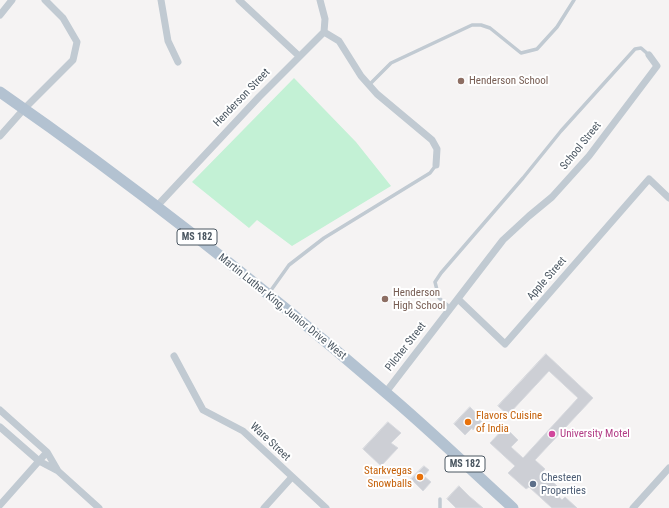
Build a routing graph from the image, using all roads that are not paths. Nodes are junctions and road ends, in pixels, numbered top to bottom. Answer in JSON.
{"nodes":[{"id":1,"x":12,"y":0,"type":"edge"},
{"id":2,"x":46,"y":0,"type":"edge"},
{"id":3,"x":161,"y":0,"type":"edge"},
{"id":4,"x":239,"y":0,"type":"edge"},
{"id":5,"x":320,"y":0,"type":"edge"},
{"id":6,"x":574,"y":0,"type":"edge"},
{"id":7,"x":0,"y":15,"type":"edge"},
{"id":8,"x":324,"y":32,"type":"junction"},
{"id":9,"x":649,"y":55,"type":"joint"},
{"id":10,"x":299,"y":56,"type":"junction"},
{"id":11,"x":178,"y":62,"type":"dead end"},
{"id":12,"x":369,"y":85,"type":"junction"},
{"id":13,"x":0,"y":92,"type":"edge"},
{"id":14,"x":24,"y":109,"type":"junction"},
{"id":15,"x":0,"y":136,"type":"edge"},
{"id":16,"x":436,"y":165,"type":"joint"},
{"id":17,"x":669,"y":198,"type":"edge"},
{"id":18,"x":157,"y":206,"type":"junction"},
{"id":19,"x":503,"y":240,"type":"joint"},
{"id":20,"x":268,"y":294,"type":"junction"},
{"id":21,"x":458,"y":299,"type":"junction"},
{"id":22,"x":451,"y":308,"type":"junction"},
{"id":23,"x":174,"y":356,"type":"dead end"},
{"id":24,"x":386,"y":392,"type":"junction"},
{"id":25,"x":0,"y":410,"type":"edge"},
{"id":26,"x":0,"y":427,"type":"edge"},
{"id":27,"x":47,"y":452,"type":"junction"},
{"id":28,"x":39,"y":461,"type":"junction"},
{"id":29,"x":669,"y":468,"type":"edge"},
{"id":30,"x":58,"y":471,"type":"junction"},
{"id":31,"x":292,"y":477,"type":"junction"},
{"id":32,"x":440,"y":498,"type":"dead end"},
{"id":33,"x":0,"y":505,"type":"edge"},
{"id":34,"x":99,"y":508,"type":"edge"},
{"id":35,"x":264,"y":508,"type":"edge"},
{"id":36,"x":326,"y":508,"type":"edge"},
{"id":37,"x":440,"y":508,"type":"edge"},
{"id":38,"x":513,"y":508,"type":"edge"},
{"id":39,"x":633,"y":508,"type":"edge"}],
"edges":[{"from":1,"to":7,"type":"street"},
{"from":2,"to":14,"type":"street"},
{"from":3,"to":11,"type":"street"},
{"from":4,"to":10,"type":"street"},
{"from":5,"to":8,"type":"street"},
{"from":6,"to":12,"type":"lane"},
{"from":8,"to":10,"type":"street","name":"Henderson Street"},
{"from":8,"to":12,"type":"street"},
{"from":9,"to":19,"type":"street","name":"School Street"},
{"from":9,"to":22,"type":"lane"},
{"from":10,"to":18,"type":"street","name":"Henderson Street"},
{"from":12,"to":16,"type":"street"},
{"from":13,"to":14,"type":"main road","name":"Martin Luther King, Junior Drive West","number":"MS 182"},
{"from":14,"to":15,"type":"street"},
{"from":14,"to":18,"type":"main road","name":"Martin Luther King, Junior Drive West","number":"MS 182"},
{"from":16,"to":20,"type":"lane"},
{"from":17,"to":21,"type":"street","name":"Apple Street"},
{"from":18,"to":20,"type":"main road","name":"Martin Luther King, Junior Drive West","number":"MS 182"},
{"from":19,"to":21,"type":"street","name":"Pilcher Street"},
{"from":20,"to":24,"type":"main road","name":"Martin Luther King, Junior Drive West","number":"MS 182"},
{"from":21,"to":22,"type":"street","name":"Pilcher Street"},
{"from":22,"to":24,"type":"street","name":"Pilcher Street"},
{"from":23,"to":31,"type":"street","name":"Ware Street"},
{"from":24,"to":38,"type":"main road","name":"Martin Luther King, Junior Drive West","number":"MS 182"},
{"from":25,"to":27,"type":"street"},
{"from":26,"to":28,"type":"street"},
{"from":27,"to":28,"type":"street"},
{"from":27,"to":30,"type":"street"},
{"from":28,"to":30,"type":"street"},
{"from":28,"to":33,"type":"street"},
{"from":29,"to":39,"type":"street"},
{"from":30,"to":34,"type":"street"},
{"from":31,"to":35,"type":"street"},
{"from":31,"to":36,"type":"street","name":"Ware Street"},
{"from":32,"to":37,"type":"lane"}]}
